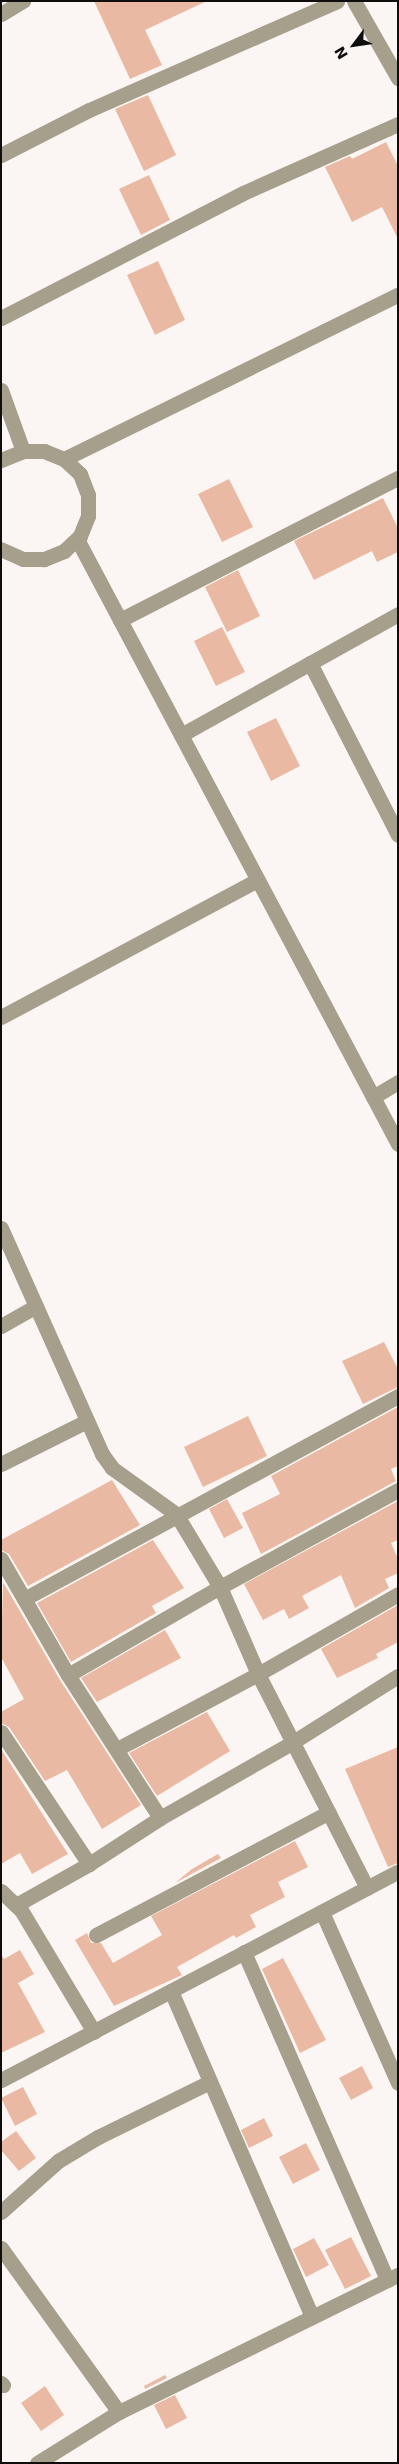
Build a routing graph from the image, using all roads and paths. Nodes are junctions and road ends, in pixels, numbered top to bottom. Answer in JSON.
{"nodes":[{"id":1,"x":23,"y":1,"type":"edge"},
{"id":2,"x":337,"y":1,"type":"edge"},
{"id":3,"x":354,"y":1,"type":"edge"},
{"id":4,"x":1,"y":14,"type":"edge"},
{"id":5,"x":398,"y":78,"type":"edge"},
{"id":6,"x":398,"y":124,"type":"edge"},
{"id":7,"x":1,"y":155,"type":"edge"},
{"id":8,"x":398,"y":295,"type":"edge"},
{"id":9,"x":1,"y":318,"type":"edge"},
{"id":10,"x":1,"y":390,"type":"edge"},
{"id":11,"x":23,"y":451,"type":"junction"},
{"id":12,"x":64,"y":459,"type":"junction"},
{"id":13,"x":1,"y":460,"type":"edge"},
{"id":14,"x":398,"y":478,"type":"edge"},
{"id":15,"x":77,"y":539,"type":"junction"},
{"id":16,"x":1,"y":549,"type":"edge"},
{"id":17,"x":398,"y":614,"type":"edge"},
{"id":18,"x":120,"y":620,"type":"junction"},
{"id":19,"x":310,"y":662,"type":"junction"},
{"id":20,"x":181,"y":735,"type":"junction"},
{"id":21,"x":398,"y":835,"type":"edge"},
{"id":22,"x":258,"y":880,"type":"junction"},
{"id":23,"x":1,"y":1017,"type":"edge"},
{"id":24,"x":398,"y":1082,"type":"edge"},
{"id":25,"x":373,"y":1097,"type":"junction"},
{"id":26,"x":398,"y":1144,"type":"edge"},
{"id":27,"x":1,"y":1228,"type":"edge"},
{"id":28,"x":36,"y":1306,"type":"junction"},
{"id":29,"x":1,"y":1326,"type":"edge"},
{"id":30,"x":398,"y":1396,"type":"edge"},
{"id":31,"x":87,"y":1421,"type":"junction"},
{"id":32,"x":1,"y":1464,"type":"edge"},
{"id":33,"x":398,"y":1490,"type":"edge"},
{"id":34,"x":176,"y":1514,"type":"junction"},
{"id":35,"x":1,"y":1559,"type":"edge"},
{"id":36,"x":220,"y":1587,"type":"junction"},
{"id":37,"x":398,"y":1594,"type":"edge"},
{"id":38,"x":24,"y":1599,"type":"junction"},
{"id":39,"x":258,"y":1674,"type":"junction"},
{"id":40,"x":68,"y":1675,"type":"junction"},
{"id":41,"x":398,"y":1676,"type":"edge"},
{"id":42,"x":1,"y":1732,"type":"edge"},
{"id":43,"x":293,"y":1742,"type":"junction"},
{"id":44,"x":117,"y":1749,"type":"junction"},
{"id":45,"x":329,"y":1812,"type":"junction"},
{"id":46,"x":160,"y":1818,"type":"junction"},
{"id":47,"x":89,"y":1864,"type":"junction"},
{"id":48,"x":398,"y":1872,"type":"edge"},
{"id":49,"x":367,"y":1888,"type":"junction"},
{"id":50,"x":1,"y":1891,"type":"edge"},
{"id":51,"x":16,"y":1905,"type":"junction"},
{"id":52,"x":322,"y":1912,"type":"junction"},
{"id":53,"x":96,"y":1935,"type":"dead end"},
{"id":54,"x":244,"y":1952,"type":"junction"},
{"id":55,"x":170,"y":1991,"type":"junction"},
{"id":56,"x":94,"y":2032,"type":"junction"},
{"id":57,"x":1,"y":2080,"type":"edge"},
{"id":58,"x":210,"y":2082,"type":"junction"},
{"id":59,"x":398,"y":2082,"type":"edge"},
{"id":60,"x":1,"y":2212,"type":"edge"},
{"id":61,"x":1,"y":2248,"type":"edge"},
{"id":62,"x":392,"y":2278,"type":"edge"},
{"id":63,"x":312,"y":2317,"type":"junction"},
{"id":64,"x":119,"y":2412,"type":"junction"},
{"id":65,"x":37,"y":2463,"type":"edge"}],
"edges":[{"from":1,"to":4,"type":"street"},
{"from":2,"to":7,"type":"street"},
{"from":3,"to":5,"type":"street"},
{"from":6,"to":9,"type":"street"},
{"from":8,"to":12,"type":"street"},
{"from":10,"to":11,"type":"street"},
{"from":11,"to":12,"type":"street"},
{"from":11,"to":13,"type":"street"},
{"from":12,"to":15,"type":"street"},
{"from":14,"to":18,"type":"street"},
{"from":15,"to":16,"type":"street"},
{"from":15,"to":18,"type":"street"},
{"from":17,"to":19,"type":"street"},
{"from":18,"to":20,"type":"street"},
{"from":19,"to":20,"type":"street"},
{"from":19,"to":21,"type":"street"},
{"from":20,"to":22,"type":"street"},
{"from":22,"to":23,"type":"street"},
{"from":22,"to":25,"type":"street"},
{"from":24,"to":25,"type":"street"},
{"from":25,"to":26,"type":"street"},
{"from":27,"to":28,"type":"street"},
{"from":28,"to":29,"type":"street"},
{"from":28,"to":31,"type":"street"},
{"from":30,"to":34,"type":"street"},
{"from":31,"to":32,"type":"street"},
{"from":31,"to":34,"type":"street"},
{"from":33,"to":36,"type":"street"},
{"from":34,"to":36,"type":"street"},
{"from":34,"to":38,"type":"street"},
{"from":35,"to":38,"type":"street"},
{"from":36,"to":39,"type":"street"},
{"from":36,"to":40,"type":"street"},
{"from":37,"to":39,"type":"street"},
{"from":38,"to":40,"type":"street"},
{"from":39,"to":43,"type":"street"},
{"from":39,"to":44,"type":"street"},
{"from":40,"to":44,"type":"street"},
{"from":41,"to":43,"type":"street"},
{"from":42,"to":47,"type":"street"},
{"from":43,"to":45,"type":"street"},
{"from":43,"to":46,"type":"street"},
{"from":44,"to":46,"type":"street"},
{"from":45,"to":49,"type":"street"},
{"from":45,"to":53,"type":"street"},
{"from":46,"to":47,"type":"street"},
{"from":47,"to":51,"type":"street"},
{"from":48,"to":49,"type":"street"},
{"from":49,"to":52,"type":"street"},
{"from":50,"to":51,"type":"street"},
{"from":51,"to":56,"type":"street"},
{"from":52,"to":54,"type":"street"},
{"from":52,"to":59,"type":"street"},
{"from":54,"to":55,"type":"street"},
{"from":54,"to":62,"type":"street"},
{"from":55,"to":56,"type":"street"},
{"from":55,"to":58,"type":"street"},
{"from":56,"to":57,"type":"street"},
{"from":58,"to":60,"type":"street"},
{"from":58,"to":63,"type":"street"},
{"from":61,"to":64,"type":"street"},
{"from":62,"to":63,"type":"street"},
{"from":63,"to":64,"type":"street"},
{"from":64,"to":65,"type":"street"}]}
